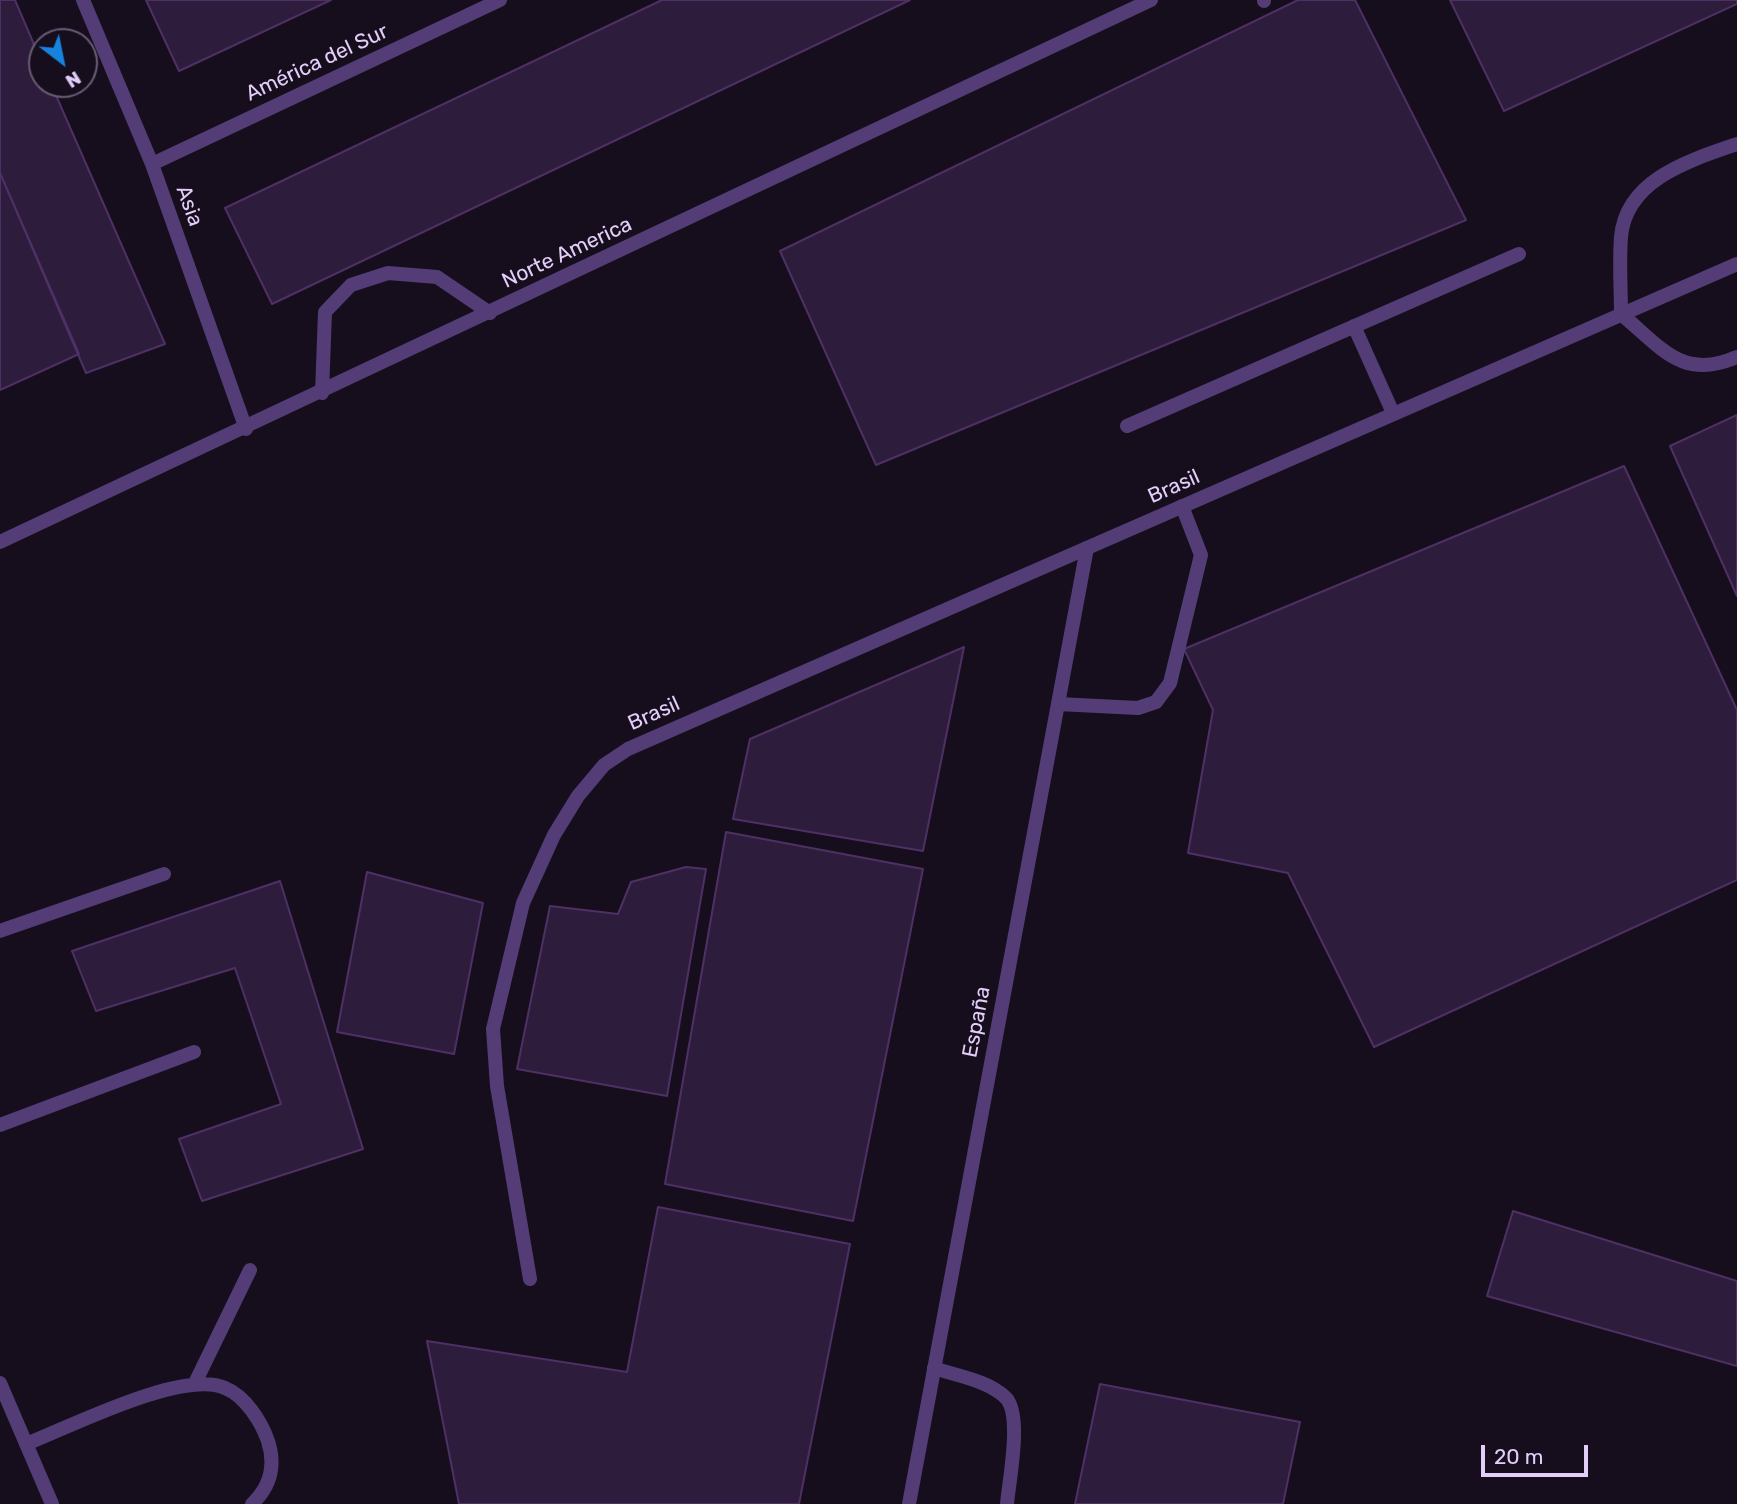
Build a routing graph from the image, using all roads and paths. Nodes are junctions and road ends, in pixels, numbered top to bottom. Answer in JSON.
{"nodes":[{"id":1,"x":83,"y":0,"type":"edge"},
{"id":2,"x":500,"y":0,"type":"edge"},
{"id":3,"x":1151,"y":0,"type":"edge"},
{"id":4,"x":1737,"y":144,"type":"edge"},
{"id":5,"x":152,"y":164,"type":"junction"},
{"id":6,"x":1519,"y":254,"type":"dead end"},
{"id":7,"x":1737,"y":264,"type":"edge"},
{"id":8,"x":490,"y":313,"type":"junction"},
{"id":9,"x":1621,"y":314,"type":"junction"},
{"id":10,"x":1354,"y":326,"type":"junction"},
{"id":11,"x":1737,"y":358,"type":"edge"},
{"id":12,"x":322,"y":393,"type":"junction"},
{"id":13,"x":1393,"y":413,"type":"junction"},
{"id":14,"x":1127,"y":426,"type":"dead end"},
{"id":15,"x":246,"y":429,"type":"junction"},
{"id":16,"x":1182,"y":506,"type":"junction"},
{"id":17,"x":0,"y":542,"type":"edge"},
{"id":18,"x":1087,"y":548,"type":"junction"},
{"id":19,"x":1058,"y":704,"type":"junction"},
{"id":20,"x":164,"y":874,"type":"dead end"},
{"id":21,"x":0,"y":931,"type":"edge"},
{"id":22,"x":194,"y":1052,"type":"dead end"},
{"id":23,"x":0,"y":1125,"type":"edge"},
{"id":24,"x":250,"y":1270,"type":"dead end"},
{"id":25,"x":530,"y":1279,"type":"dead end"},
{"id":26,"x":934,"y":1368,"type":"junction"},
{"id":27,"x":0,"y":1383,"type":"edge"},
{"id":28,"x":195,"y":1383,"type":"junction"},
{"id":29,"x":26,"y":1444,"type":"junction"},
{"id":30,"x":52,"y":1504,"type":"edge"},
{"id":31,"x":251,"y":1504,"type":"edge"},
{"id":32,"x":909,"y":1504,"type":"edge"},
{"id":33,"x":1007,"y":1504,"type":"edge"}],
"edges":[{"from":1,"to":5,"type":"street","name":"Asia"},
{"from":2,"to":5,"type":"street","name":"América del Sur"},
{"from":3,"to":8,"type":"street","name":"Norte America"},
{"from":4,"to":9,"type":"street"},
{"from":5,"to":15,"type":"street","name":"Asia"},
{"from":6,"to":10,"type":"street"},
{"from":7,"to":9,"type":"street","name":"Brasil"},
{"from":8,"to":12,"type":"street","name":"Norte America"},
{"from":8,"to":12,"type":"street"},
{"from":9,"to":11,"type":"street"},
{"from":9,"to":13,"type":"street","name":"Brasil"},
{"from":10,"to":13,"type":"street"},
{"from":10,"to":14,"type":"street"},
{"from":12,"to":15,"type":"street","name":"Norte America"},
{"from":13,"to":16,"type":"street","name":"Brasil"},
{"from":15,"to":17,"type":"street","name":"Norte America"},
{"from":16,"to":18,"type":"street","name":"Brasil"},
{"from":16,"to":19,"type":"street"},
{"from":18,"to":19,"type":"street","name":"España"},
{"from":18,"to":25,"type":"street","name":"Brasil"},
{"from":19,"to":26,"type":"street","name":"España"},
{"from":20,"to":21,"type":"street"},
{"from":22,"to":23,"type":"street"},
{"from":24,"to":28,"type":"street"},
{"from":26,"to":32,"type":"street","name":"España"},
{"from":26,"to":33,"type":"street"},
{"from":27,"to":29,"type":"street"},
{"from":28,"to":29,"type":"street"},
{"from":28,"to":31,"type":"street"},
{"from":29,"to":30,"type":"street"}]}
